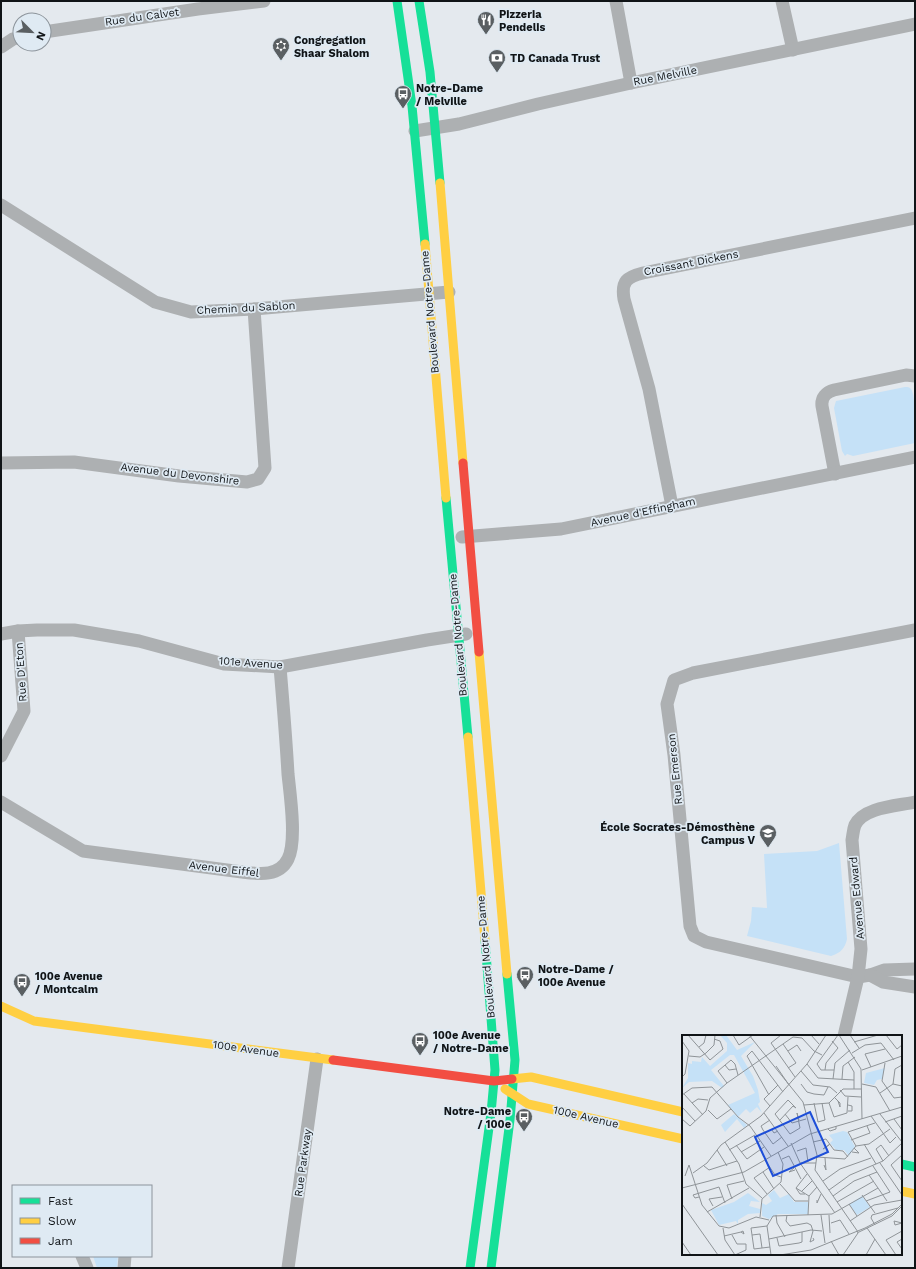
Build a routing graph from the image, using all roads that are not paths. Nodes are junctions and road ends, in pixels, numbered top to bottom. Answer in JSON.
{"nodes":[{"id":1,"x":264,"y":1,"type":"edge"},
{"id":2,"x":397,"y":1,"type":"edge"},
{"id":3,"x":419,"y":1,"type":"edge"},
{"id":4,"x":616,"y":1,"type":"edge"},
{"id":5,"x":782,"y":1,"type":"edge"},
{"id":6,"x":197,"y":5,"type":"edge"},
{"id":7,"x":915,"y":24,"type":"edge"},
{"id":8,"x":52,"y":31,"type":"edge"},
{"id":9,"x":12,"y":40,"type":"edge"},
{"id":10,"x":1,"y":47,"type":"edge"},
{"id":11,"x":793,"y":50,"type":"junction"},
{"id":12,"x":632,"y":83,"type":"junction"},
{"id":13,"x":435,"y":128,"type":"junction"},
{"id":14,"x":415,"y":131,"type":"junction"},
{"id":15,"x":1,"y":205,"type":"edge"},
{"id":16,"x":915,"y":218,"type":"edge"},
{"id":17,"x":449,"y":292,"type":"junction"},
{"id":18,"x":428,"y":294,"type":"junction"},
{"id":19,"x":254,"y":309,"type":"junction"},
{"id":20,"x":915,"y":376,"type":"edge"},
{"id":21,"x":915,"y":458,"type":"edge"},
{"id":22,"x":1,"y":464,"type":"edge"},
{"id":23,"x":835,"y":474,"type":"junction"},
{"id":24,"x":672,"y":506,"type":"junction"},
{"id":25,"x":469,"y":536,"type":"junction"},
{"id":26,"x":450,"y":538,"type":"junction"},
{"id":27,"x":18,"y":630,"type":"junction"},
{"id":28,"x":915,"y":630,"type":"edge"},
{"id":29,"x":477,"y":633,"type":"junction"},
{"id":30,"x":1,"y":634,"type":"edge"},
{"id":31,"x":458,"y":635,"type":"junction"},
{"id":32,"x":280,"y":667,"type":"junction"},
{"id":33,"x":1,"y":756,"type":"edge"},
{"id":34,"x":1,"y":802,"type":"edge"},
{"id":35,"x":915,"y":802,"type":"edge"},
{"id":36,"x":915,"y":969,"type":"edge"},
{"id":37,"x":864,"y":976,"type":"junction"},
{"id":38,"x":915,"y":987,"type":"edge"},
{"id":39,"x":2,"y":1010,"type":"edge"},
{"id":40,"x":844,"y":1035,"type":"edge"},
{"id":41,"x":317,"y":1059,"type":"junction"},
{"id":42,"x":515,"y":1078,"type":"junction"},
{"id":43,"x":494,"y":1081,"type":"junction"},
{"id":44,"x":513,"y":1094,"type":"junction"},
{"id":45,"x":682,"y":1112,"type":"edge"},
{"id":46,"x":682,"y":1139,"type":"edge"},
{"id":47,"x":902,"y":1164,"type":"edge"},
{"id":48,"x":915,"y":1167,"type":"edge"},
{"id":49,"x":902,"y":1191,"type":"edge"},
{"id":50,"x":915,"y":1194,"type":"edge"},
{"id":51,"x":82,"y":1257,"type":"edge"},
{"id":52,"x":125,"y":1257,"type":"edge"},
{"id":53,"x":87,"y":1268,"type":"edge"},
{"id":54,"x":124,"y":1268,"type":"edge"},
{"id":55,"x":288,"y":1268,"type":"edge"},
{"id":56,"x":470,"y":1268,"type":"edge"},
{"id":57,"x":491,"y":1268,"type":"edge"}],
"edges":[{"from":1,"to":6,"type":"street","name":"Rue du Calvet"},
{"from":2,"to":14,"type":"street","name":"Boulevard Notre-Dame"},
{"from":3,"to":13,"type":"street","name":"Boulevard Notre-Dame"},
{"from":4,"to":12,"type":"street"},
{"from":5,"to":11,"type":"street"},
{"from":6,"to":8,"type":"street","name":"Rue du Calvet"},
{"from":7,"to":11,"type":"street","name":"Rue Melville"},
{"from":9,"to":10,"type":"street"},
{"from":11,"to":12,"type":"street","name":"Rue Melville"},
{"from":12,"to":13,"type":"street","name":"Rue Melville"},
{"from":13,"to":14,"type":"street","name":"Rue Melville"},
{"from":13,"to":17,"type":"street","name":"Boulevard Notre-Dame"},
{"from":14,"to":18,"type":"street","name":"Boulevard Notre-Dame"},
{"from":15,"to":19,"type":"street","name":"Chemin du Sablon"},
{"from":16,"to":24,"type":"street","name":"Croissant Dickens"},
{"from":17,"to":18,"type":"street","name":"Chemin du Sablon"},
{"from":17,"to":25,"type":"street","name":"Boulevard Notre-Dame"},
{"from":18,"to":19,"type":"street","name":"Chemin du Sablon"},
{"from":18,"to":26,"type":"street","name":"Boulevard Notre-Dame"},
{"from":19,"to":22,"type":"street","name":"Avenue du Devonshire"},
{"from":20,"to":23,"type":"street"},
{"from":21,"to":23,"type":"street","name":"Avenue d'Effingham"},
{"from":23,"to":24,"type":"street","name":"Avenue d'Effingham"},
{"from":24,"to":25,"type":"street","name":"Avenue d'Effingham"},
{"from":25,"to":26,"type":"street","name":"Avenue d'Effingham"},
{"from":25,"to":29,"type":"street","name":"Boulevard Notre-Dame"},
{"from":26,"to":31,"type":"street","name":"Boulevard Notre-Dame"},
{"from":27,"to":30,"type":"street","name":"101e Avenue"},
{"from":27,"to":32,"type":"street","name":"101e Avenue"},
{"from":27,"to":33,"type":"street","name":"Rue D'Eton"},
{"from":28,"to":37,"type":"street","name":"Rue Emerson"},
{"from":29,"to":31,"type":"street","name":"101e Avenue"},
{"from":29,"to":42,"type":"street","name":"Boulevard Notre-Dame"},
{"from":31,"to":32,"type":"street","name":"101e Avenue"},
{"from":31,"to":43,"type":"street","name":"Boulevard Notre-Dame"},
{"from":32,"to":34,"type":"street","name":"Avenue Eiffel"},
{"from":35,"to":37,"type":"street","name":"Avenue Edward"},
{"from":36,"to":37,"type":"street"},
{"from":37,"to":38,"type":"street"},
{"from":37,"to":40,"type":"street","name":"Avenue Edward"},
{"from":39,"to":41,"type":"street","name":"100e Avenue"},
{"from":41,"to":43,"type":"street","name":"100e Avenue"},
{"from":41,"to":55,"type":"street","name":"Rue Parkway"},
{"from":42,"to":43,"type":"street","name":"100e Avenue"},
{"from":42,"to":44,"type":"street","name":"Boulevard Notre-Dame"},
{"from":42,"to":45,"type":"street","name":"100e Avenue"},
{"from":43,"to":44,"type":"street","name":"100e Avenue"},
{"from":43,"to":56,"type":"street","name":"Boulevard Notre-Dame"},
{"from":44,"to":46,"type":"street","name":"100e Avenue"},
{"from":44,"to":57,"type":"street","name":"Boulevard Notre-Dame"},
{"from":47,"to":48,"type":"street"},
{"from":49,"to":50,"type":"street"},
{"from":51,"to":53,"type":"street"},
{"from":52,"to":54,"type":"street"}]}
